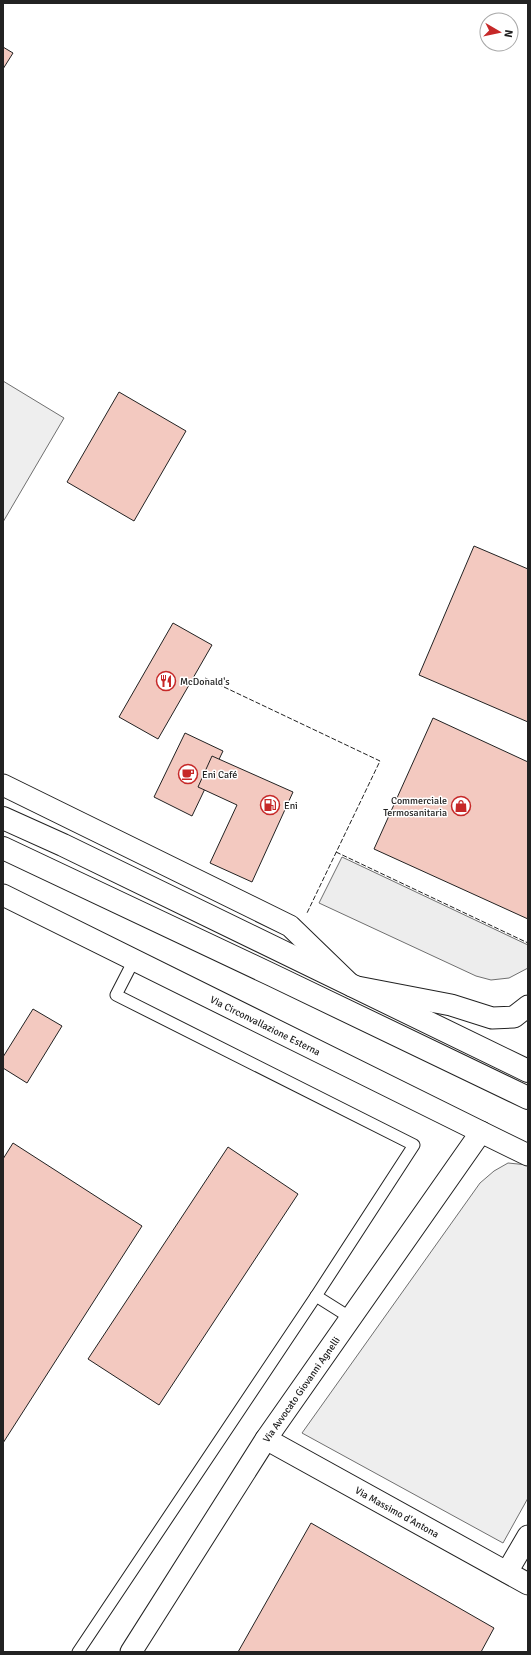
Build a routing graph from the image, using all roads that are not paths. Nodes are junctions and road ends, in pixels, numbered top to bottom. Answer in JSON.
{"nodes":[{"id":1,"x":3,"y":785,"type":"edge"},
{"id":2,"x":3,"y":818,"type":"edge"},
{"id":3,"x":3,"y":848,"type":"edge"},
{"id":4,"x":3,"y":895,"type":"edge"},
{"id":5,"x":134,"y":960,"type":"junction"},
{"id":6,"x":352,"y":986,"type":"junction"},
{"id":7,"x":528,"y":1006,"type":"edge"},
{"id":8,"x":528,"y":1071,"type":"edge"},
{"id":9,"x":528,"y":1098,"type":"edge"},
{"id":10,"x":481,"y":1132,"type":"junction"},
{"id":11,"x":528,"y":1154,"type":"edge"},
{"id":12,"x":316,"y":1296,"type":"junction"},
{"id":13,"x":351,"y":1318,"type":"junction"},
{"id":14,"x":266,"y":1439,"type":"junction"},
{"id":15,"x":528,"y":1536,"type":"edge"},
{"id":16,"x":507,"y":1572,"type":"junction"},
{"id":17,"x":528,"y":1584,"type":"edge"},
{"id":18,"x":78,"y":1652,"type":"edge"},
{"id":19,"x":131,"y":1652,"type":"edge"}],
"edges":[{"from":1,"to":6,"type":"street"},
{"from":2,"to":6,"type":"main road"},
{"from":3,"to":9,"type":"main road"},
{"from":4,"to":5,"type":"street","name":"Via Circonvallazione Esterna"},
{"from":5,"to":10,"type":"street","name":"Via Circonvallazione Esterna"},
{"from":5,"to":12,"type":"lane"},
{"from":6,"to":7,"type":"street"},
{"from":6,"to":8,"type":"main road"},
{"from":10,"to":11,"type":"street","name":"Via Circonvallazione Esterna"},
{"from":10,"to":13,"type":"street","name":"Via Avvocato Giovanni Agnelli"},
{"from":12,"to":13,"type":"lane"},
{"from":12,"to":18,"type":"lane"},
{"from":13,"to":14,"type":"street","name":"Via Avvocato Giovanni Agnelli"},
{"from":14,"to":16,"type":"street","name":"Via Massimo d'Antona"},
{"from":14,"to":19,"type":"street","name":"Via Avvocato Giovanni Agnelli"},
{"from":15,"to":16,"type":"street"},
{"from":16,"to":17,"type":"street","name":"Via Massimo d'Antona"}]}
